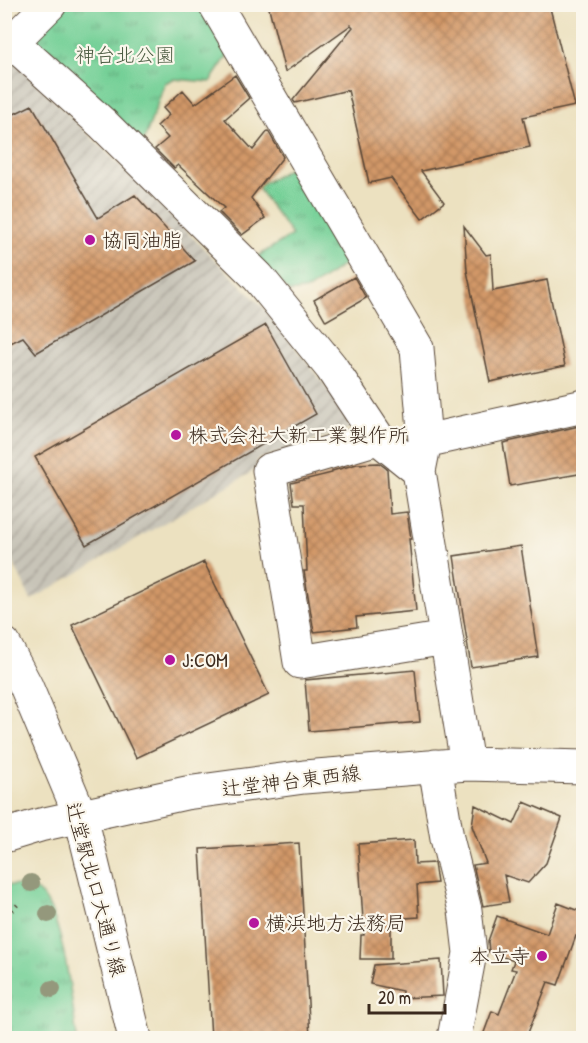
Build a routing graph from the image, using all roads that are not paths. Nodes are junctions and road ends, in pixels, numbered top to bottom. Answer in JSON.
{"nodes":[{"id":1,"x":50,"y":4,"type":"edge"},
{"id":2,"x":215,"y":4,"type":"edge"},
{"id":3,"x":7,"y":41,"type":"edge"},
{"id":4,"x":584,"y":406,"type":"edge"},
{"id":5,"x":378,"y":438,"type":"junction"},
{"id":6,"x":422,"y":456,"type":"junction"},
{"id":7,"x":446,"y":638,"type":"junction"},
{"id":8,"x":4,"y":644,"type":"edge"},
{"id":9,"x":451,"y":765,"type":"junction"},
{"id":10,"x":584,"y":767,"type":"edge"},
{"id":11,"x":81,"y":817,"type":"junction"},
{"id":12,"x":4,"y":836,"type":"edge"},
{"id":13,"x":135,"y":1038,"type":"edge"},
{"id":14,"x":454,"y":1038,"type":"edge"}],
"edges":[{"from":1,"to":3,"type":"street"},
{"from":2,"to":6,"type":"street"},
{"from":3,"to":5,"type":"street"},
{"from":4,"to":6,"type":"street"},
{"from":5,"to":6,"type":"street"},
{"from":5,"to":7,"type":"street"},
{"from":6,"to":7,"type":"street"},
{"from":7,"to":9,"type":"street"},
{"from":8,"to":11,"type":"street","name":"辻堂駅北口大通り線"},
{"from":9,"to":10,"type":"street","name":"辻堂神台東西線"},
{"from":9,"to":11,"type":"street","name":"辻堂神台東西線"},
{"from":9,"to":14,"type":"street"},
{"from":11,"to":12,"type":"street","name":"辻堂神台東西線"},
{"from":11,"to":13,"type":"street","name":"辻堂駅北口大通り線"}]}
